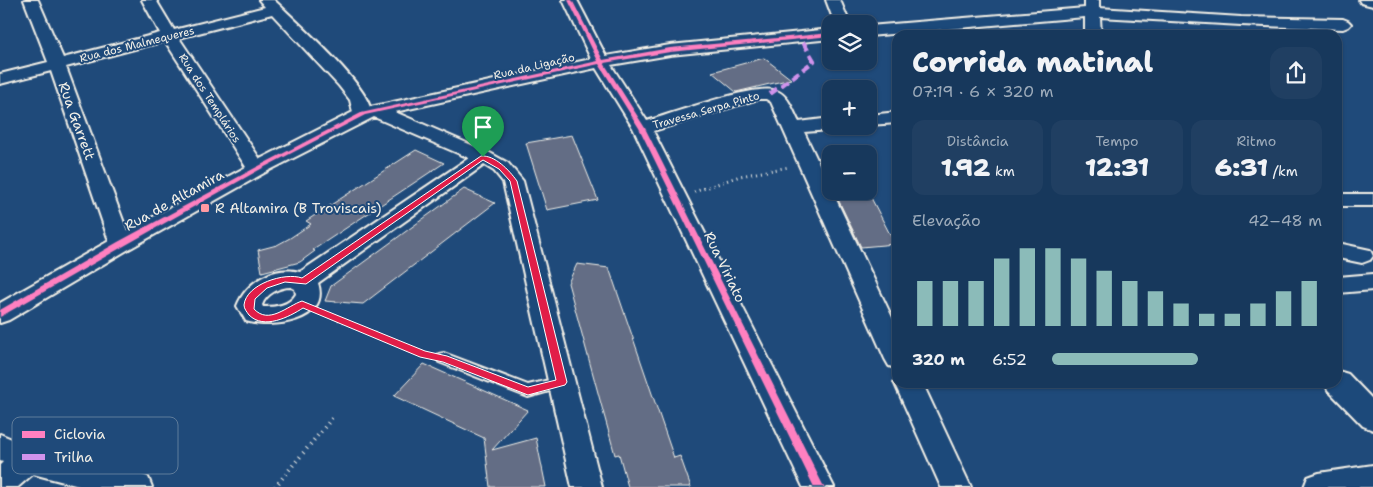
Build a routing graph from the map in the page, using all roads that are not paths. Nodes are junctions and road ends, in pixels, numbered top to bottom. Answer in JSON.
{"nodes":[{"id":1,"x":31,"y":0,"type":"edge"},
{"id":2,"x":149,"y":0,"type":"edge"},
{"id":3,"x":570,"y":0,"type":"edge"},
{"id":4,"x":833,"y":0,"type":"edge"},
{"id":5,"x":1366,"y":0,"type":"edge"},
{"id":6,"x":1373,"y":2,"type":"edge"},
{"id":7,"x":270,"y":4,"type":"edge"},
{"id":8,"x":1092,"y":6,"type":"edge"},
{"id":9,"x":840,"y":15,"type":"edge"},
{"id":10,"x":1343,"y":24,"type":"dead end"},
{"id":11,"x":877,"y":30,"type":"edge"},
{"id":12,"x":1093,"y":30,"type":"edge"},
{"id":13,"x":822,"y":35,"type":"edge"},
{"id":14,"x":169,"y":36,"type":"junction"},
{"id":15,"x":601,"y":62,"type":"junction"},
{"id":16,"x":57,"y":64,"type":"junction"},
{"id":17,"x":0,"y":79,"type":"edge"},
{"id":18,"x":369,"y":113,"type":"junction"},
{"id":19,"x":892,"y":118,"type":"edge"},
{"id":20,"x":877,"y":119,"type":"edge"},
{"id":21,"x":822,"y":125,"type":"edge"},
{"id":22,"x":642,"y":128,"type":"junction"},
{"id":23,"x":793,"y":128,"type":"junction"},
{"id":24,"x":483,"y":157,"type":"junction"},
{"id":25,"x":257,"y":169,"type":"junction"},
{"id":26,"x":1342,"y":200,"type":"edge"},
{"id":27,"x":1373,"y":200,"type":"edge"},
{"id":28,"x":121,"y":244,"type":"junction"},
{"id":29,"x":1342,"y":252,"type":"edge"},
{"id":30,"x":1362,"y":254,"type":"dead end"},
{"id":31,"x":1373,"y":282,"type":"edge"},
{"id":32,"x":1342,"y":285,"type":"edge"},
{"id":33,"x":302,"y":293,"type":"road end"},
{"id":34,"x":0,"y":314,"type":"edge"},
{"id":35,"x":892,"y":334,"type":"edge"},
{"id":36,"x":444,"y":358,"type":"road end"},
{"id":37,"x":562,"y":382,"type":"junction"},
{"id":38,"x":1342,"y":386,"type":"edge"},
{"id":39,"x":911,"y":388,"type":"edge"},
{"id":40,"x":1373,"y":418,"type":"edge"},
{"id":41,"x":0,"y":447,"type":"edge"},
{"id":42,"x":12,"y":453,"type":"edge"},
{"id":43,"x":12,"y":473,"type":"edge"},
{"id":44,"x":85,"y":474,"type":"edge"},
{"id":45,"x":1373,"y":479,"type":"edge"},
{"id":46,"x":0,"y":483,"type":"edge"},
{"id":47,"x":137,"y":487,"type":"edge"},
{"id":48,"x":587,"y":487,"type":"edge"},
{"id":49,"x":819,"y":487,"type":"edge"},
{"id":50,"x":956,"y":487,"type":"edge"},
{"id":51,"x":1320,"y":487,"type":"edge"}],
"edges":[{"from":1,"to":16,"type":"street","name":"Rua Garrett"},
{"from":2,"to":14,"type":"street","name":"Rua dos Templários"},
{"from":3,"to":15,"type":"street","name":"Rua Viriato"},
{"from":4,"to":9,"type":"street"},
{"from":5,"to":6,"type":"street"},
{"from":7,"to":14,"type":"street","name":"Rua dos Malmequeres"},
{"from":7,"to":18,"type":"street"},
{"from":8,"to":10,"type":"street"},
{"from":8,"to":11,"type":"street"},
{"from":8,"to":12,"type":"street"},
{"from":13,"to":15,"type":"street","name":"Rua da Ligação"},
{"from":14,"to":16,"type":"street","name":"Rua dos Malmequeres"},
{"from":14,"to":25,"type":"street","name":"Rua dos Templários"},
{"from":15,"to":18,"type":"street","name":"Rua da Ligação"},
{"from":15,"to":22,"type":"street","name":"Rua Viriato"},
{"from":16,"to":17,"type":"street","name":"Rua dos Malmequeres"},
{"from":16,"to":28,"type":"street","name":"Rua Garrett"},
{"from":18,"to":24,"type":"street"},
{"from":18,"to":25,"type":"street","name":"Rua de Altamira"},
{"from":19,"to":20,"type":"street"},
{"from":21,"to":23,"type":"street"},
{"from":22,"to":23,"type":"street","name":"Travessa Serpa Pinto"},
{"from":22,"to":49,"type":"street","name":"Rua Viriato"},
{"from":23,"to":35,"type":"street"},
{"from":24,"to":33,"type":"street"},
{"from":24,"to":37,"type":"street"},
{"from":25,"to":28,"type":"street","name":"Rua de Altamira"},
{"from":26,"to":27,"type":"street"},
{"from":28,"to":34,"type":"street","name":"Rua de Altamira"},
{"from":29,"to":30,"type":"street"},
{"from":31,"to":32,"type":"street"},
{"from":36,"to":37,"type":"lane"},
{"from":37,"to":48,"type":"street"},
{"from":38,"to":40,"type":"street"},
{"from":39,"to":50,"type":"street"},
{"from":41,"to":42,"type":"street"},
{"from":43,"to":46,"type":"street"},
{"from":44,"to":47,"type":"street"},
{"from":45,"to":51,"type":"street"}]}
